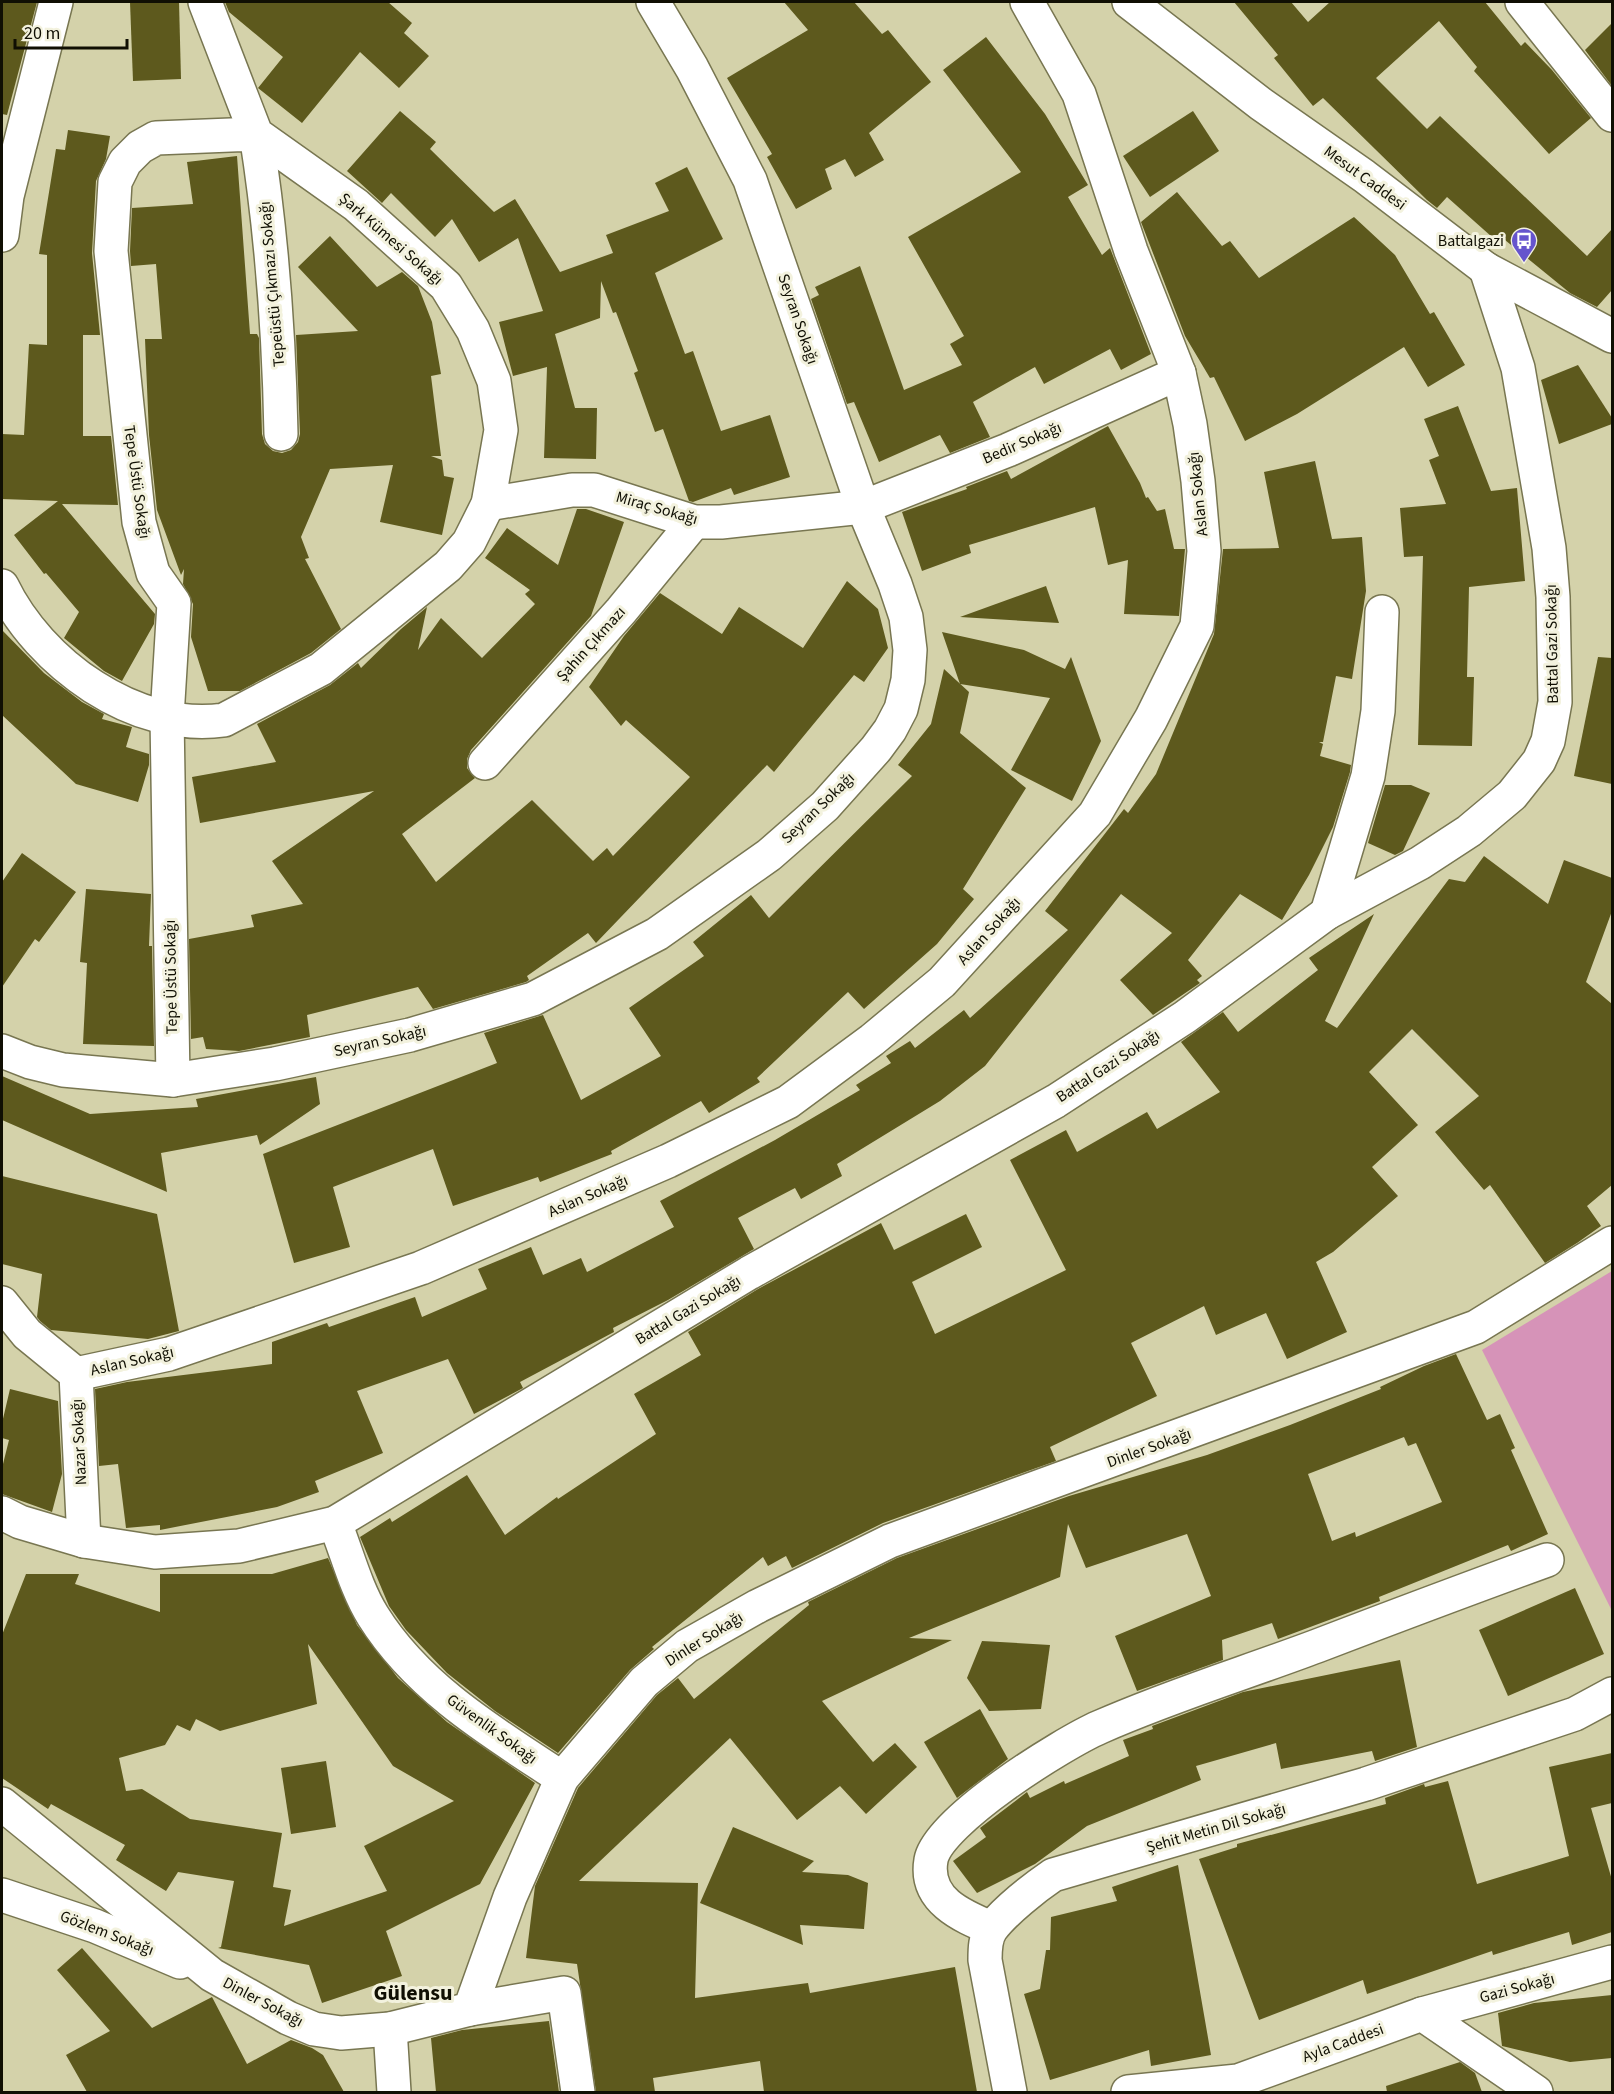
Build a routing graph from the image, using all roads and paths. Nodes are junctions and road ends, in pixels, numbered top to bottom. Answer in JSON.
{"nodes":[{"id":1,"x":56,"y":2,"type":"edge"},
{"id":2,"x":205,"y":2,"type":"edge"},
{"id":3,"x":653,"y":2,"type":"edge"},
{"id":4,"x":1028,"y":2,"type":"edge"},
{"id":5,"x":1129,"y":2,"type":"edge"},
{"id":6,"x":1522,"y":2,"type":"edge"},
{"id":7,"x":1612,"y":115,"type":"edge"},
{"id":8,"x":256,"y":134,"type":"junction"},
{"id":9,"x":2,"y":235,"type":"edge"},
{"id":10,"x":1486,"y":269,"type":"junction"},
{"id":11,"x":1612,"y":336,"type":"edge"},
{"id":12,"x":1179,"y":373,"type":"junction"},
{"id":13,"x":281,"y":434,"type":"dead end"},
{"id":14,"x":488,"y":504,"type":"junction"},
{"id":15,"x":863,"y":507,"type":"junction"},
{"id":16,"x":694,"y":522,"type":"junction"},
{"id":17,"x":2,"y":586,"type":"edge"},
{"id":18,"x":1382,"y":612,"type":"dead end"},
{"id":19,"x":167,"y":717,"type":"junction"},
{"id":20,"x":485,"y":763,"type":"dead end"},
{"id":21,"x":1328,"y":913,"type":"junction"},
{"id":22,"x":2,"y":1053,"type":"edge"},
{"id":23,"x":173,"y":1080,"type":"junction"},
{"id":24,"x":1612,"y":1243,"type":"edge"},
{"id":25,"x":2,"y":1303,"type":"edge"},
{"id":26,"x":76,"y":1374,"type":"junction"},
{"id":27,"x":2,"y":1513,"type":"edge"},
{"id":28,"x":335,"y":1523,"type":"junction"},
{"id":29,"x":84,"y":1541,"type":"junction"},
{"id":30,"x":1547,"y":1560,"type":"dead end"},
{"id":31,"x":1612,"y":1694,"type":"edge"},
{"id":32,"x":1575,"y":1714,"type":"junction"},
{"id":33,"x":1612,"y":1714,"type":"edge"},
{"id":34,"x":562,"y":1778,"type":"junction"},
{"id":35,"x":2,"y":1804,"type":"edge"},
{"id":36,"x":2,"y":1895,"type":"edge"},
{"id":37,"x":991,"y":1928,"type":"junction"},
{"id":38,"x":1612,"y":1962,"type":"edge"},
{"id":39,"x":212,"y":1975,"type":"junction"},
{"id":40,"x":471,"y":2009,"type":"junction"},
{"id":41,"x":1422,"y":2014,"type":"junction"},
{"id":42,"x":390,"y":2029,"type":"junction"},
{"id":43,"x":1240,"y":2087,"type":"edge"},
{"id":44,"x":394,"y":2092,"type":"edge"},
{"id":45,"x":578,"y":2092,"type":"edge"},
{"id":46,"x":1010,"y":2092,"type":"edge"},
{"id":47,"x":1128,"y":2092,"type":"edge"},
{"id":48,"x":1536,"y":2092,"type":"edge"}],
"edges":[{"from":1,"to":9,"type":"street"},
{"from":2,"to":8,"type":"street"},
{"from":3,"to":15,"type":"street","name":"Seyran Sokağı"},
{"from":4,"to":12,"type":"street","name":"Aslan Sokağı"},
{"from":5,"to":10,"type":"street","name":"Mesut Caddesi"},
{"from":6,"to":7,"type":"street"},
{"from":8,"to":13,"type":"street","name":"Tepeüstü Çıkmazı Sokağı"},
{"from":8,"to":14,"type":"street","name":"Şark Kümesi Sokağı"},
{"from":8,"to":19,"type":"street","name":"Tepe Üstü Sokağı"},
{"from":10,"to":11,"type":"street","name":"Mesut Caddesi"},
{"from":10,"to":21,"type":"street","name":"Battal Gazi Sokağı"},
{"from":12,"to":15,"type":"street","name":"Bedir Sokağı"},
{"from":12,"to":26,"type":"street","name":"Aslan Sokağı"},
{"from":14,"to":16,"type":"street","name":"Miraç Sokağı"},
{"from":14,"to":19,"type":"street","name":"Şark Kümesi Sokağı"},
{"from":15,"to":16,"type":"street","name":"Miraç Sokağı"},
{"from":15,"to":23,"type":"street","name":"Seyran Sokağı"},
{"from":16,"to":20,"type":"street","name":"Şahin Çıkmazı"},
{"from":17,"to":19,"type":"street","name":"Şark Kümesi Sokağı"},
{"from":18,"to":21,"type":"street"},
{"from":19,"to":23,"type":"street","name":"Tepe Üstü Sokağı"},
{"from":21,"to":28,"type":"street","name":"Battal Gazi Sokağı"},
{"from":22,"to":23,"type":"street","name":"Seyran Sokağı"},
{"from":24,"to":34,"type":"street","name":"Dinler Sokağı"},
{"from":25,"to":26,"type":"street"},
{"from":26,"to":29,"type":"street","name":"Nazar Sokağı"},
{"from":27,"to":29,"type":"street","name":"Battal Gazi Sokağı"},
{"from":28,"to":29,"type":"street","name":"Battal Gazi Sokağı"},
{"from":28,"to":34,"type":"street","name":"Güvenlik Sokağı"},
{"from":30,"to":37,"type":"street"},
{"from":31,"to":32,"type":"street","name":"Şehit Metin Dil Sokağı"},
{"from":32,"to":33,"type":"street"},
{"from":32,"to":37,"type":"street","name":"Şehit Metin Dil Sokağı"},
{"from":34,"to":40,"type":"street","name":"Dinler Sokağı"},
{"from":35,"to":39,"type":"street","name":"Dinler Sokağı"},
{"from":36,"to":39,"type":"street","name":"Gözlem Sokağı"},
{"from":37,"to":46,"type":"street"},
{"from":38,"to":41,"type":"street","name":"Gazi Sokağı"},
{"from":39,"to":42,"type":"street","name":"Dinler Sokağı"},
{"from":40,"to":42,"type":"street","name":"Dinler Sokağı"},
{"from":40,"to":45,"type":"street"},
{"from":41,"to":43,"type":"street","name":"Ayla Caddesi"},
{"from":41,"to":48,"type":"street"},
{"from":42,"to":44,"type":"street"},
{"from":43,"to":47,"type":"street","name":"Ayla Caddesi"}]}
